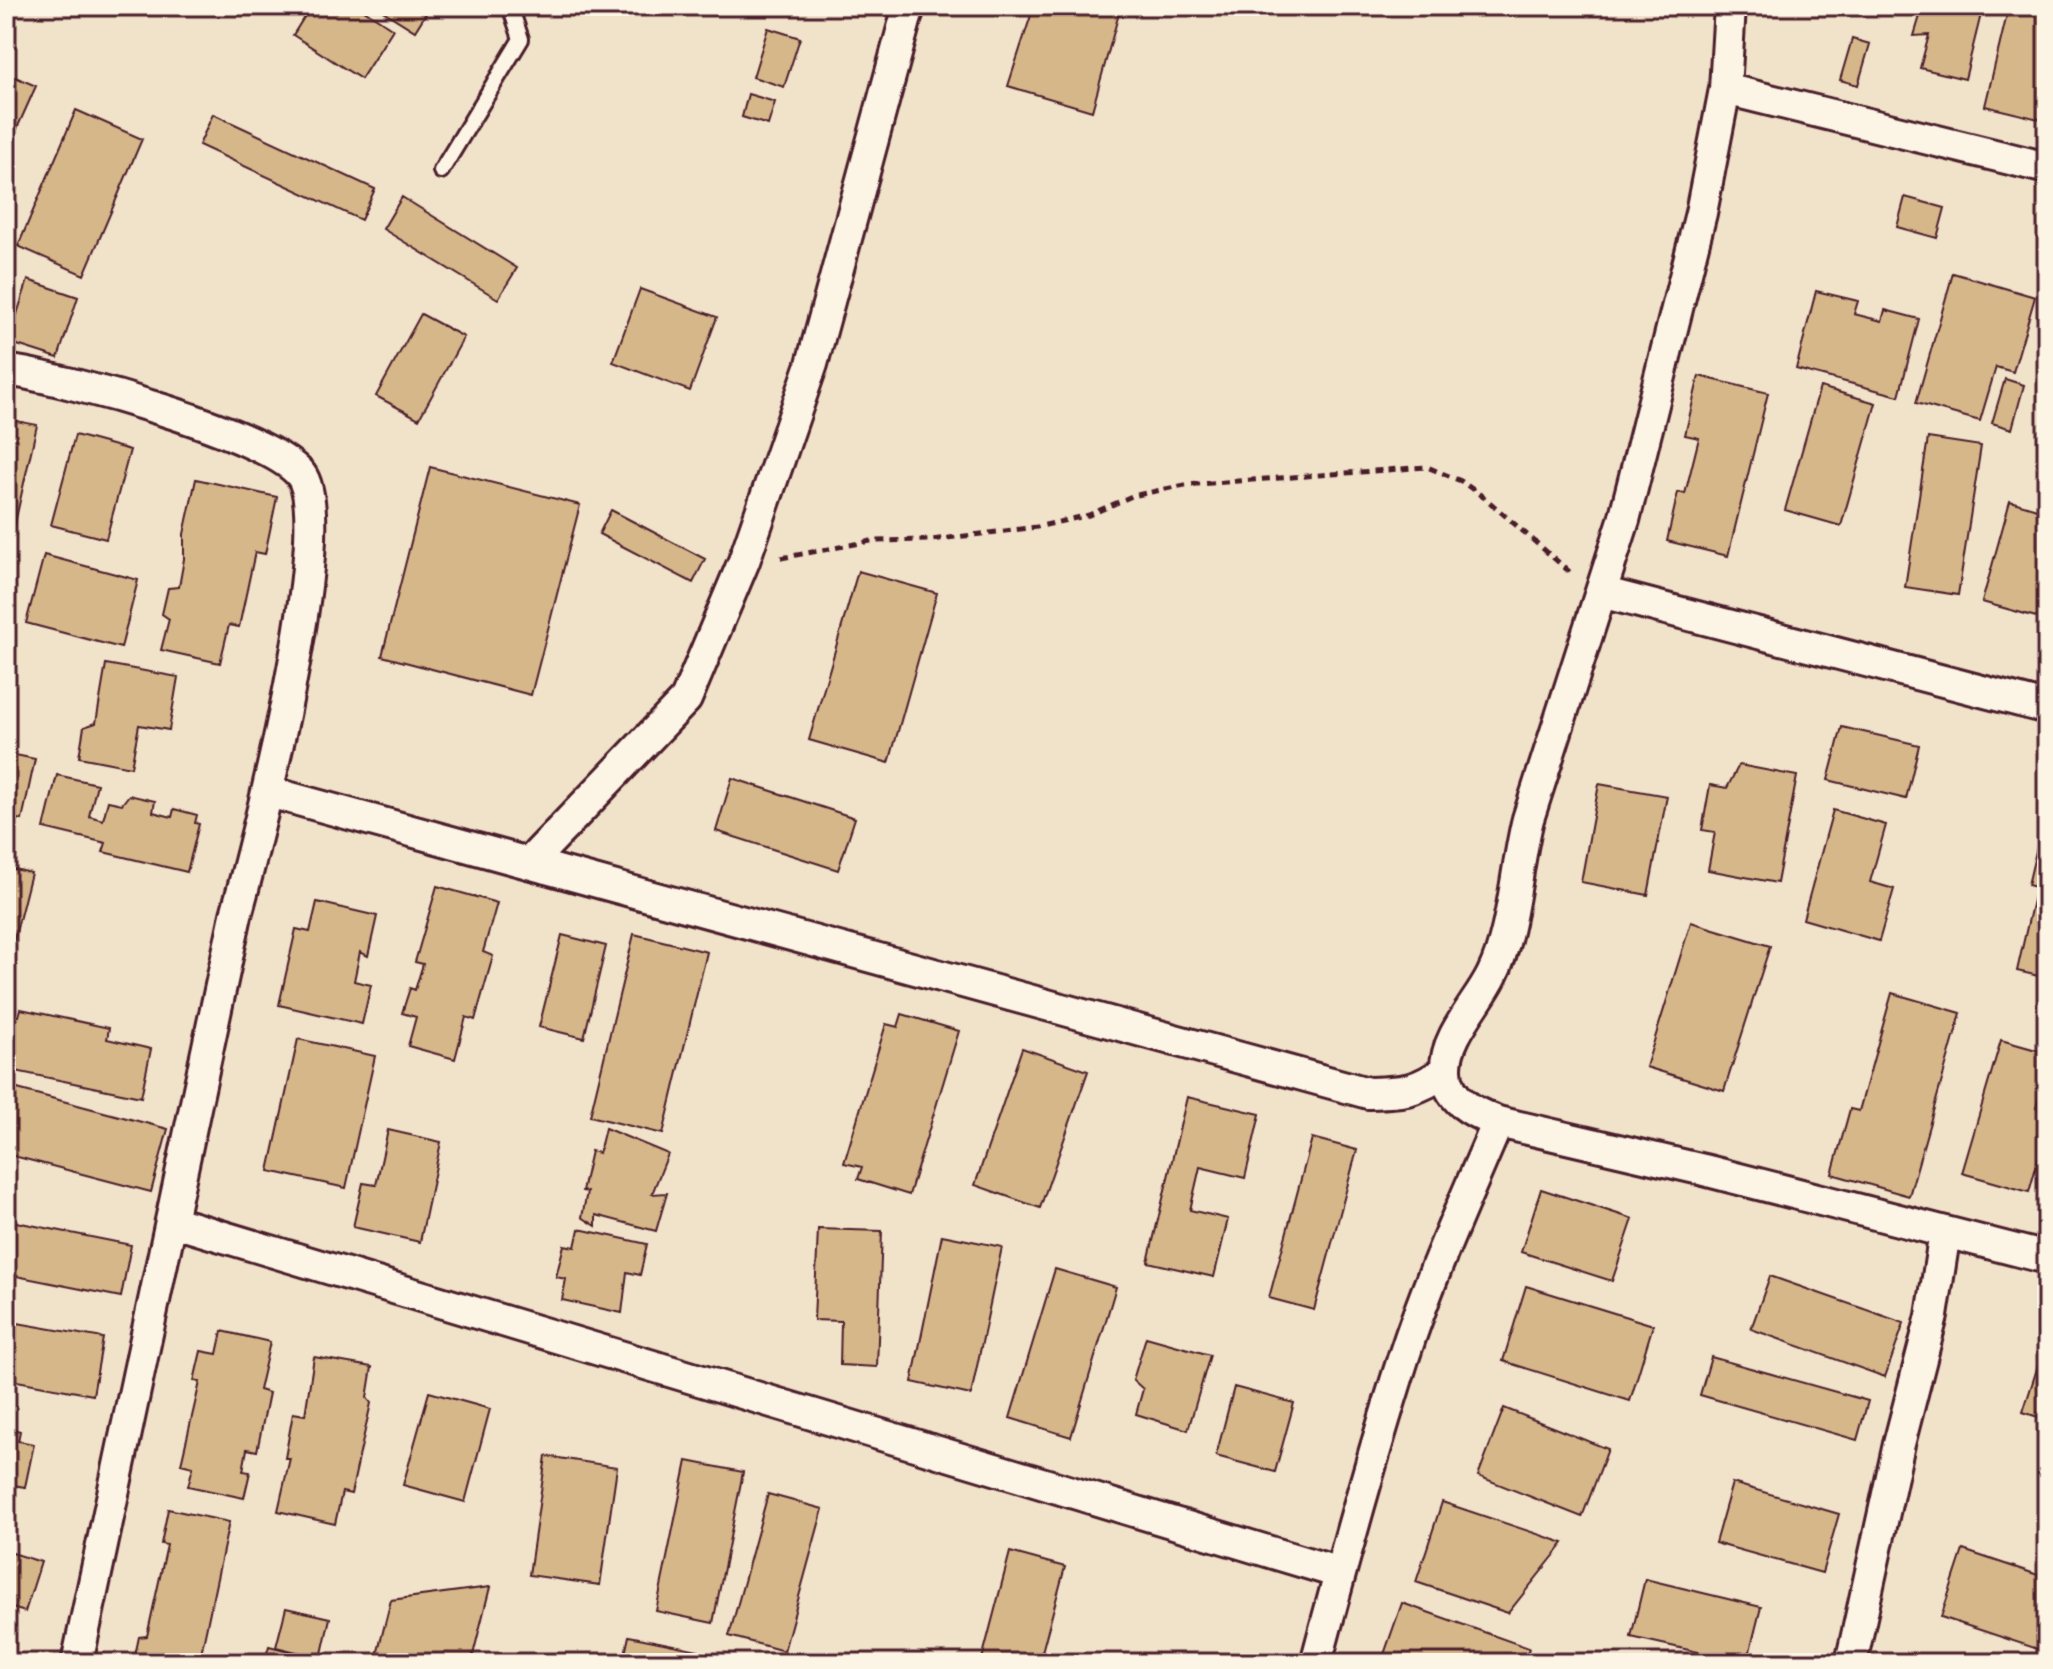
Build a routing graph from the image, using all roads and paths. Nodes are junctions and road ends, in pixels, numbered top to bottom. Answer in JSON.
{"nodes":[{"id":1,"x":510,"y":6,"type":"edge"},
{"id":2,"x":909,"y":6,"type":"edge"},
{"id":3,"x":1730,"y":6,"type":"edge"},
{"id":4,"x":1725,"y":89,"type":"junction"},
{"id":5,"x":2047,"y":168,"type":"edge"},
{"id":6,"x":441,"y":171,"type":"dead end"},
{"id":7,"x":6,"y":370,"type":"edge"},
{"id":8,"x":744,"y":561,"type":"junction"},
{"id":9,"x":1601,"y":592,"type":"junction"},
{"id":10,"x":2047,"y":708,"type":"edge"},
{"id":11,"x":269,"y":792,"type":"junction"},
{"id":12,"x":529,"y":863,"type":"junction"},
{"id":13,"x":1446,"y":1070,"type":"junction"},
{"id":14,"x":1498,"y":1122,"type":"junction"},
{"id":15,"x":171,"y":1221,"type":"junction"},
{"id":16,"x":1945,"y":1232,"type":"junction"},
{"id":17,"x":2047,"y":1258,"type":"edge"},
{"id":18,"x":1340,"y":1573,"type":"junction"},
{"id":19,"x":77,"y":1663,"type":"edge"},
{"id":20,"x":1316,"y":1663,"type":"edge"},
{"id":21,"x":1851,"y":1663,"type":"edge"}],
"edges":[{"from":1,"to":6,"type":"lane"},
{"from":2,"to":8,"type":"street"},
{"from":3,"to":4,"type":"street"},
{"from":4,"to":5,"type":"street"},
{"from":4,"to":9,"type":"street"},
{"from":7,"to":11,"type":"street"},
{"from":8,"to":9,"type":"path"},
{"from":8,"to":12,"type":"street"},
{"from":9,"to":10,"type":"street"},
{"from":9,"to":13,"type":"street"},
{"from":11,"to":12,"type":"street"},
{"from":11,"to":15,"type":"street"},
{"from":12,"to":13,"type":"street"},
{"from":13,"to":14,"type":"street"},
{"from":14,"to":16,"type":"street"},
{"from":14,"to":18,"type":"street"},
{"from":15,"to":18,"type":"street"},
{"from":15,"to":19,"type":"street"},
{"from":16,"to":17,"type":"street"},
{"from":16,"to":21,"type":"street"},
{"from":18,"to":20,"type":"street"}]}
